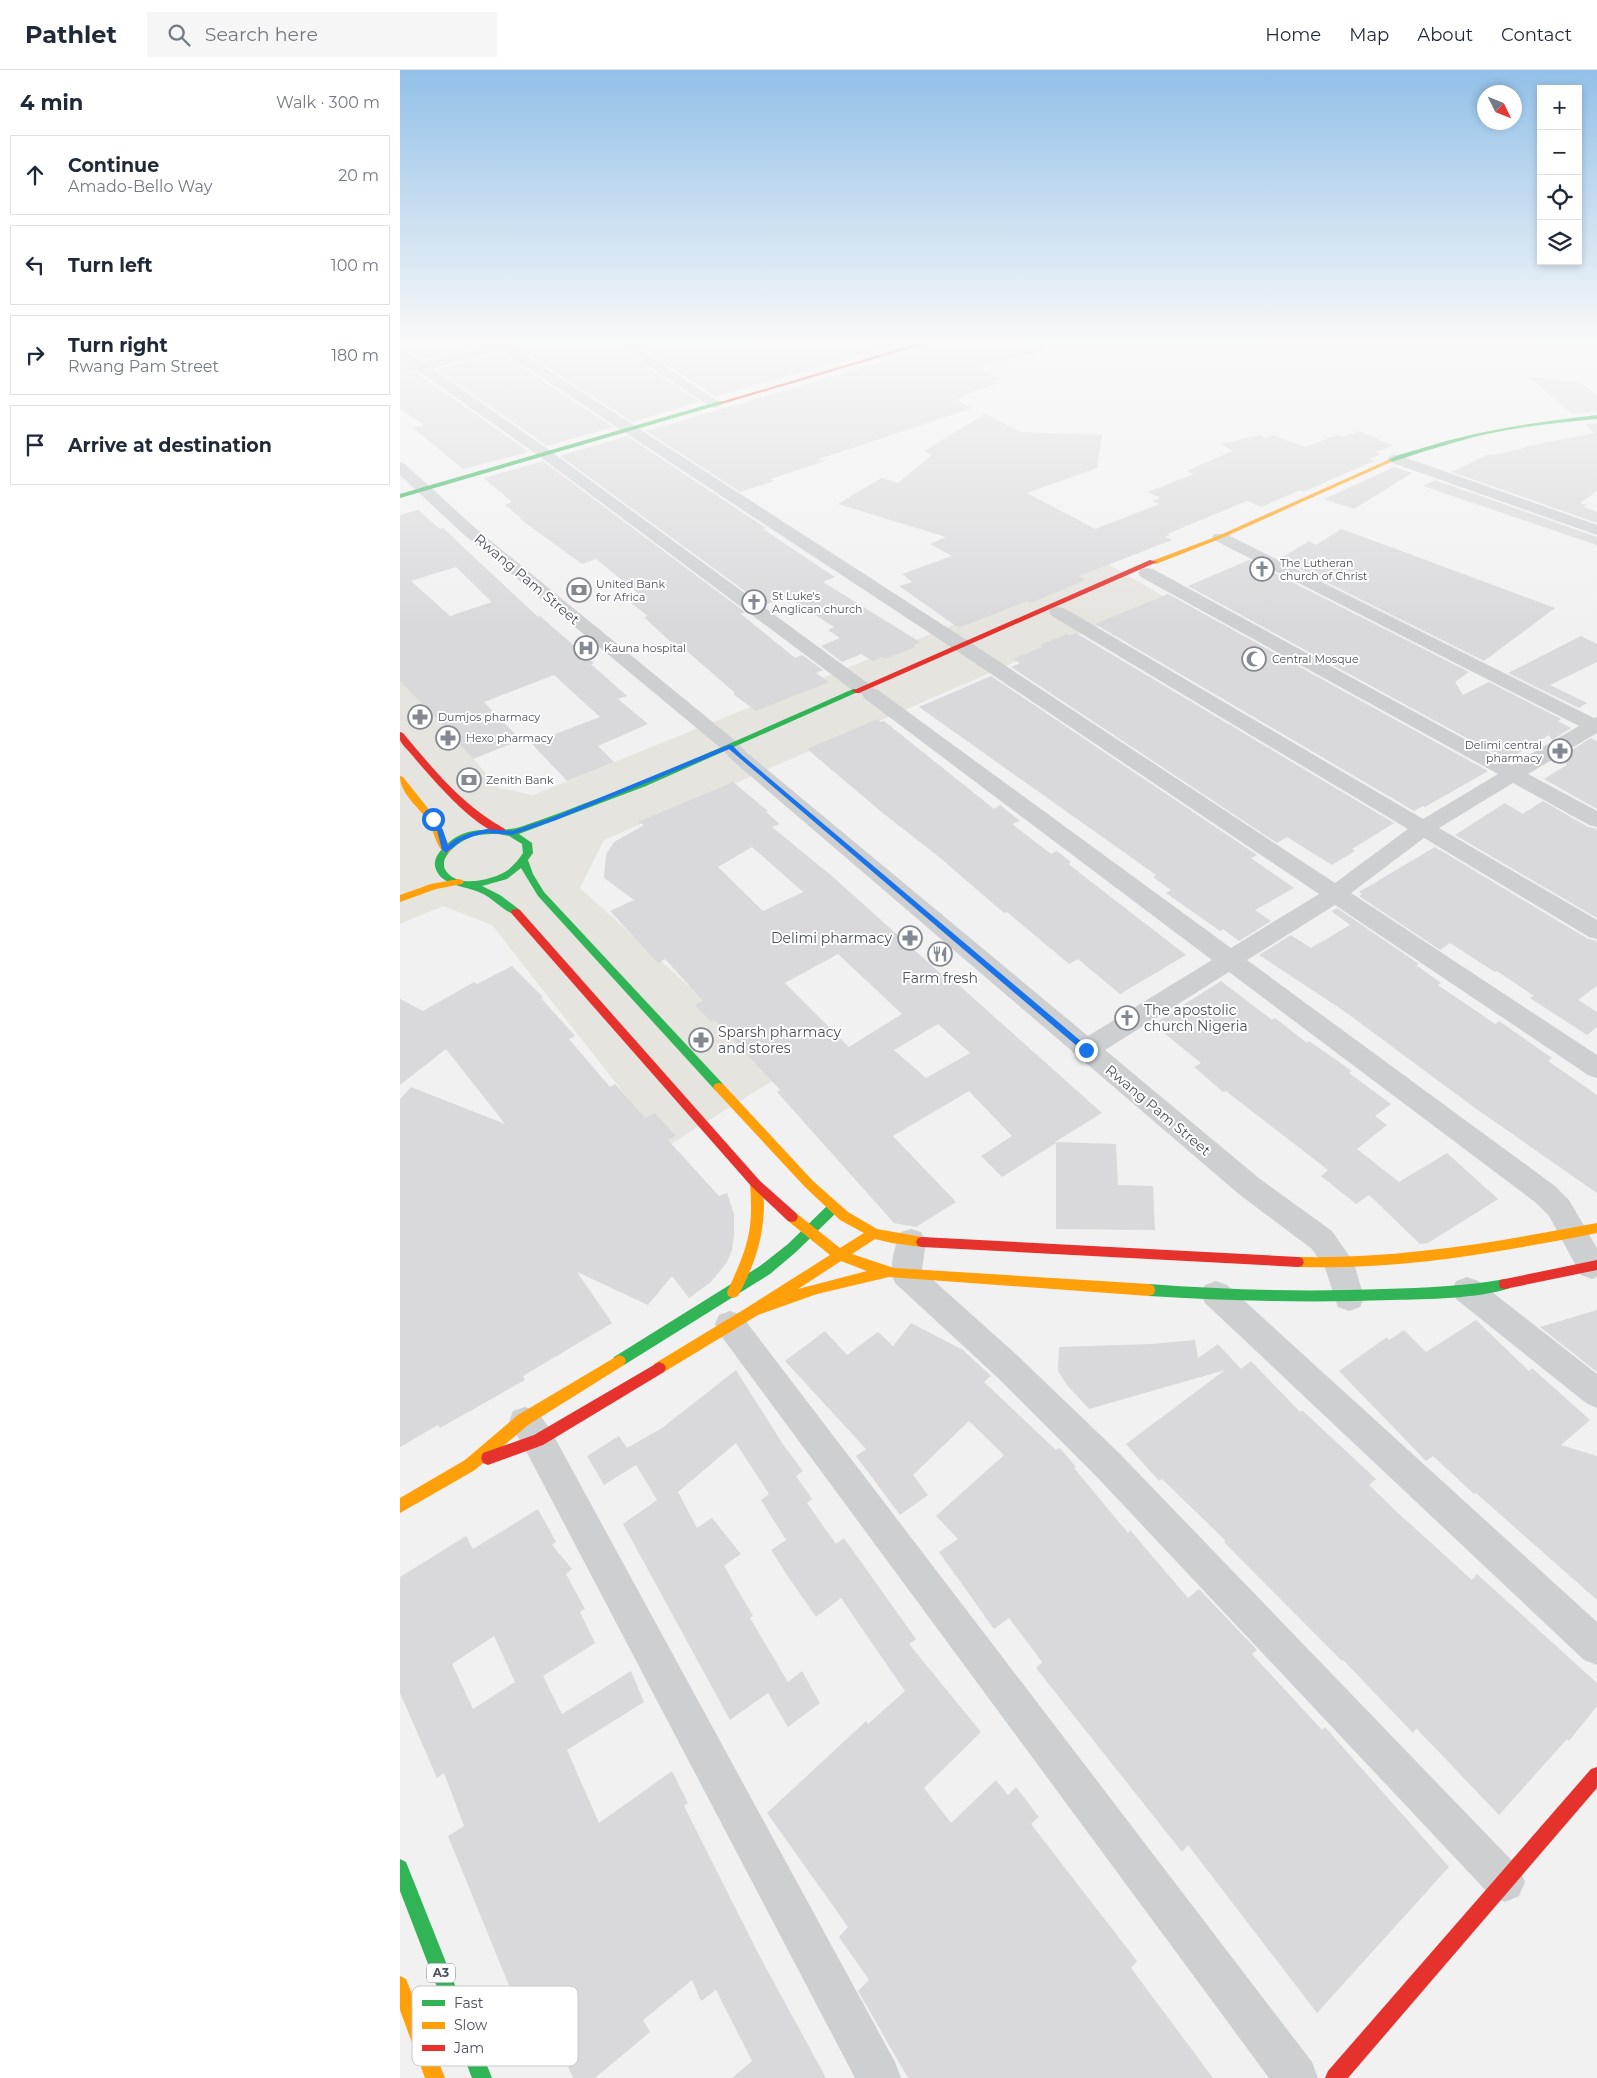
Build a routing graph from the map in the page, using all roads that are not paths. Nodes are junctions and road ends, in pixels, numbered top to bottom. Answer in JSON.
{"nodes":[{"id":1,"x":521,"y":437,"type":"edge"},
{"id":2,"x":601,"y":437,"type":"edge"},
{"id":3,"x":640,"y":437,"type":"edge"},
{"id":4,"x":1472,"y":437,"type":"edge"},
{"id":5,"x":544,"y":453,"type":"junction"},
{"id":6,"x":1395,"y":459,"type":"junction"},
{"id":7,"x":400,"y":467,"type":"edge"},
{"id":8,"x":423,"y":490,"type":"junction"},
{"id":9,"x":400,"y":496,"type":"edge"},
{"id":10,"x":1597,"y":530,"type":"edge"},
{"id":11,"x":1220,"y":537,"type":"junction"},
{"id":12,"x":1147,"y":573,"type":"junction"},
{"id":13,"x":1058,"y":612,"type":"junction"},
{"id":14,"x":966,"y":648,"type":"junction"},
{"id":15,"x":867,"y":691,"type":"junction"},
{"id":16,"x":1596,"y":725,"type":"edge"},
{"id":17,"x":400,"y":735,"type":"edge"},
{"id":18,"x":766,"y":744,"type":"dead end"},
{"id":19,"x":737,"y":754,"type":"junction"},
{"id":20,"x":713,"y":767,"type":"dead end"},
{"id":21,"x":1513,"y":774,"type":"junction"},
{"id":22,"x":400,"y":779,"type":"edge"},
{"id":23,"x":1597,"y":820,"type":"edge"},
{"id":24,"x":572,"y":824,"type":"dead end"},
{"id":25,"x":1423,"y":828,"type":"junction"},
{"id":26,"x":507,"y":832,"type":"junction"},
{"id":27,"x":538,"y":845,"type":"dead end"},
{"id":28,"x":444,"y":854,"type":"junction"},
{"id":29,"x":526,"y":858,"type":"junction"},
{"id":30,"x":429,"y":866,"type":"dead end"},
{"id":31,"x":459,"y":882,"type":"junction"},
{"id":32,"x":471,"y":884,"type":"junction"},
{"id":33,"x":1334,"y":894,"type":"junction"},
{"id":34,"x":400,"y":899,"type":"edge"},
{"id":35,"x":1597,"y":932,"type":"edge"},
{"id":36,"x":1231,"y":960,"type":"junction"},
{"id":37,"x":1086,"y":1050,"type":"junction"},
{"id":38,"x":1597,"y":1068,"type":"edge"},
{"id":39,"x":756,"y":1184,"type":"junction"},
{"id":40,"x":832,"y":1208,"type":"junction"},
{"id":41,"x":1597,"y":1228,"type":"edge"},
{"id":42,"x":808,"y":1232,"type":"junction"},
{"id":43,"x":1573,"y":1232,"type":"junction"},
{"id":44,"x":874,"y":1233,"type":"junction"},
{"id":45,"x":911,"y":1241,"type":"junction"},
{"id":46,"x":840,"y":1255,"type":"junction"},
{"id":47,"x":1339,"y":1263,"type":"junction"},
{"id":48,"x":1594,"y":1266,"type":"edge"},
{"id":49,"x":900,"y":1274,"type":"junction"},
{"id":50,"x":1467,"y":1290,"type":"junction"},
{"id":51,"x":1216,"y":1294,"type":"junction"},
{"id":52,"x":1350,"y":1298,"type":"junction"},
{"id":53,"x":739,"y":1309,"type":"junction"},
{"id":54,"x":1597,"y":1393,"type":"edge"},
{"id":55,"x":530,"y":1430,"type":"junction"},
{"id":56,"x":470,"y":1464,"type":"junction"},
{"id":57,"x":400,"y":1506,"type":"edge"},
{"id":58,"x":1597,"y":1647,"type":"edge"},
{"id":59,"x":1597,"y":1775,"type":"edge"},
{"id":60,"x":400,"y":1868,"type":"edge"},
{"id":61,"x":1505,"y":1882,"type":"junction"},
{"id":62,"x":400,"y":1985,"type":"edge"},
{"id":63,"x":446,"y":1986,"type":"edge"},
{"id":64,"x":412,"y":2017,"type":"edge"},
{"id":65,"x":430,"y":2066,"type":"edge"},
{"id":66,"x":477,"y":2066,"type":"edge"},
{"id":67,"x":435,"y":2078,"type":"edge"},
{"id":68,"x":482,"y":2078,"type":"edge"},
{"id":69,"x":879,"y":2078,"type":"edge"},
{"id":70,"x":1296,"y":2078,"type":"edge"},
{"id":71,"x":1335,"y":2078,"type":"edge"}],
"edges":[{"from":1,"to":5,"type":"street"},
{"from":2,"to":5,"type":"main road"},
{"from":3,"to":14,"type":"street"},
{"from":4,"to":6,"type":"main road"},
{"from":5,"to":8,"type":"main road"},
{"from":5,"to":15,"type":"street"},
{"from":6,"to":10,"type":"street"},
{"from":6,"to":11,"type":"main road"},
{"from":7,"to":8,"type":"street","name":"Rwang Pam Street"},
{"from":8,"to":9,"type":"main road"},
{"from":8,"to":19,"type":"street","name":"Rwang Pam Street"},
{"from":11,"to":12,"type":"main road"},
{"from":11,"to":14,"type":"main road"},
{"from":11,"to":16,"type":"street"},
{"from":12,"to":13,"type":"main road"},
{"from":12,"to":21,"type":"street"},
{"from":13,"to":14,"type":"main road"},
{"from":13,"to":25,"type":"street"},
{"from":14,"to":15,"type":"main road"},
{"from":14,"to":33,"type":"street"},
{"from":15,"to":18,"type":"main road"},
{"from":15,"to":19,"type":"main road"},
{"from":15,"to":36,"type":"street"},
{"from":16,"to":21,"type":"street"},
{"from":17,"to":26,"type":"main road"},
{"from":19,"to":26,"type":"main road"},
{"from":19,"to":37,"type":"street","name":"Rwang Pam Street"},
{"from":20,"to":24,"type":"main road"},
{"from":21,"to":23,"type":"street"},
{"from":21,"to":25,"type":"street"},
{"from":22,"to":28,"type":"main road"},
{"from":25,"to":33,"type":"street"},
{"from":25,"to":35,"type":"street"},
{"from":26,"to":28,"type":"main road"},
{"from":26,"to":29,"type":"main road"},
{"from":27,"to":29,"type":"main road"},
{"from":28,"to":30,"type":"main road"},
{"from":28,"to":31,"type":"main road"},
{"from":29,"to":32,"type":"main road"},
{"from":29,"to":40,"type":"main road"},
{"from":31,"to":32,"type":"main road"},
{"from":31,"to":34,"type":"main road"},
{"from":32,"to":39,"type":"main road"},
{"from":33,"to":36,"type":"street"},
{"from":33,"to":38,"type":"street"},
{"from":36,"to":37,"type":"street"},
{"from":36,"to":43,"type":"street"},
{"from":37,"to":47,"type":"street","name":"Rwang Pam Street"},
{"from":39,"to":42,"type":"main road"},
{"from":39,"to":53,"type":"main road"},
{"from":40,"to":42,"type":"main road"},
{"from":40,"to":44,"type":"main road"},
{"from":41,"to":43,"type":"main road"},
{"from":42,"to":46,"type":"main road"},
{"from":42,"to":53,"type":"main road"},
{"from":43,"to":47,"type":"main road"},
{"from":43,"to":48,"type":"street"},
{"from":44,"to":45,"type":"main road"},
{"from":44,"to":46,"type":"main road"},
{"from":45,"to":47,"type":"main road"},
{"from":45,"to":49,"type":"street"},
{"from":46,"to":49,"type":"main road"},
{"from":46,"to":53,"type":"main road"},
{"from":47,"to":52,"type":"street","name":"Rwang Pam Street"},
{"from":48,"to":50,"type":"main road"},
{"from":49,"to":51,"type":"main road"},
{"from":49,"to":53,"type":"main road"},
{"from":49,"to":61,"type":"street"},
{"from":50,"to":52,"type":"main road"},
{"from":50,"to":54,"type":"street"},
{"from":51,"to":52,"type":"main road"},
{"from":51,"to":58,"type":"street"},
{"from":53,"to":55,"type":"main road"},
{"from":53,"to":55,"type":"main road"},
{"from":53,"to":70,"type":"street"},
{"from":55,"to":56,"type":"main road"},
{"from":55,"to":56,"type":"main road"},
{"from":55,"to":69,"type":"street"},
{"from":56,"to":57,"type":"main road"},
{"from":59,"to":61,"type":"main road"},
{"from":60,"to":63,"type":"main road","number":"A3"},
{"from":61,"to":71,"type":"main road"},
{"from":62,"to":64,"type":"main road"},
{"from":65,"to":67,"type":"main road"},
{"from":66,"to":68,"type":"main road","number":"A3"}]}
